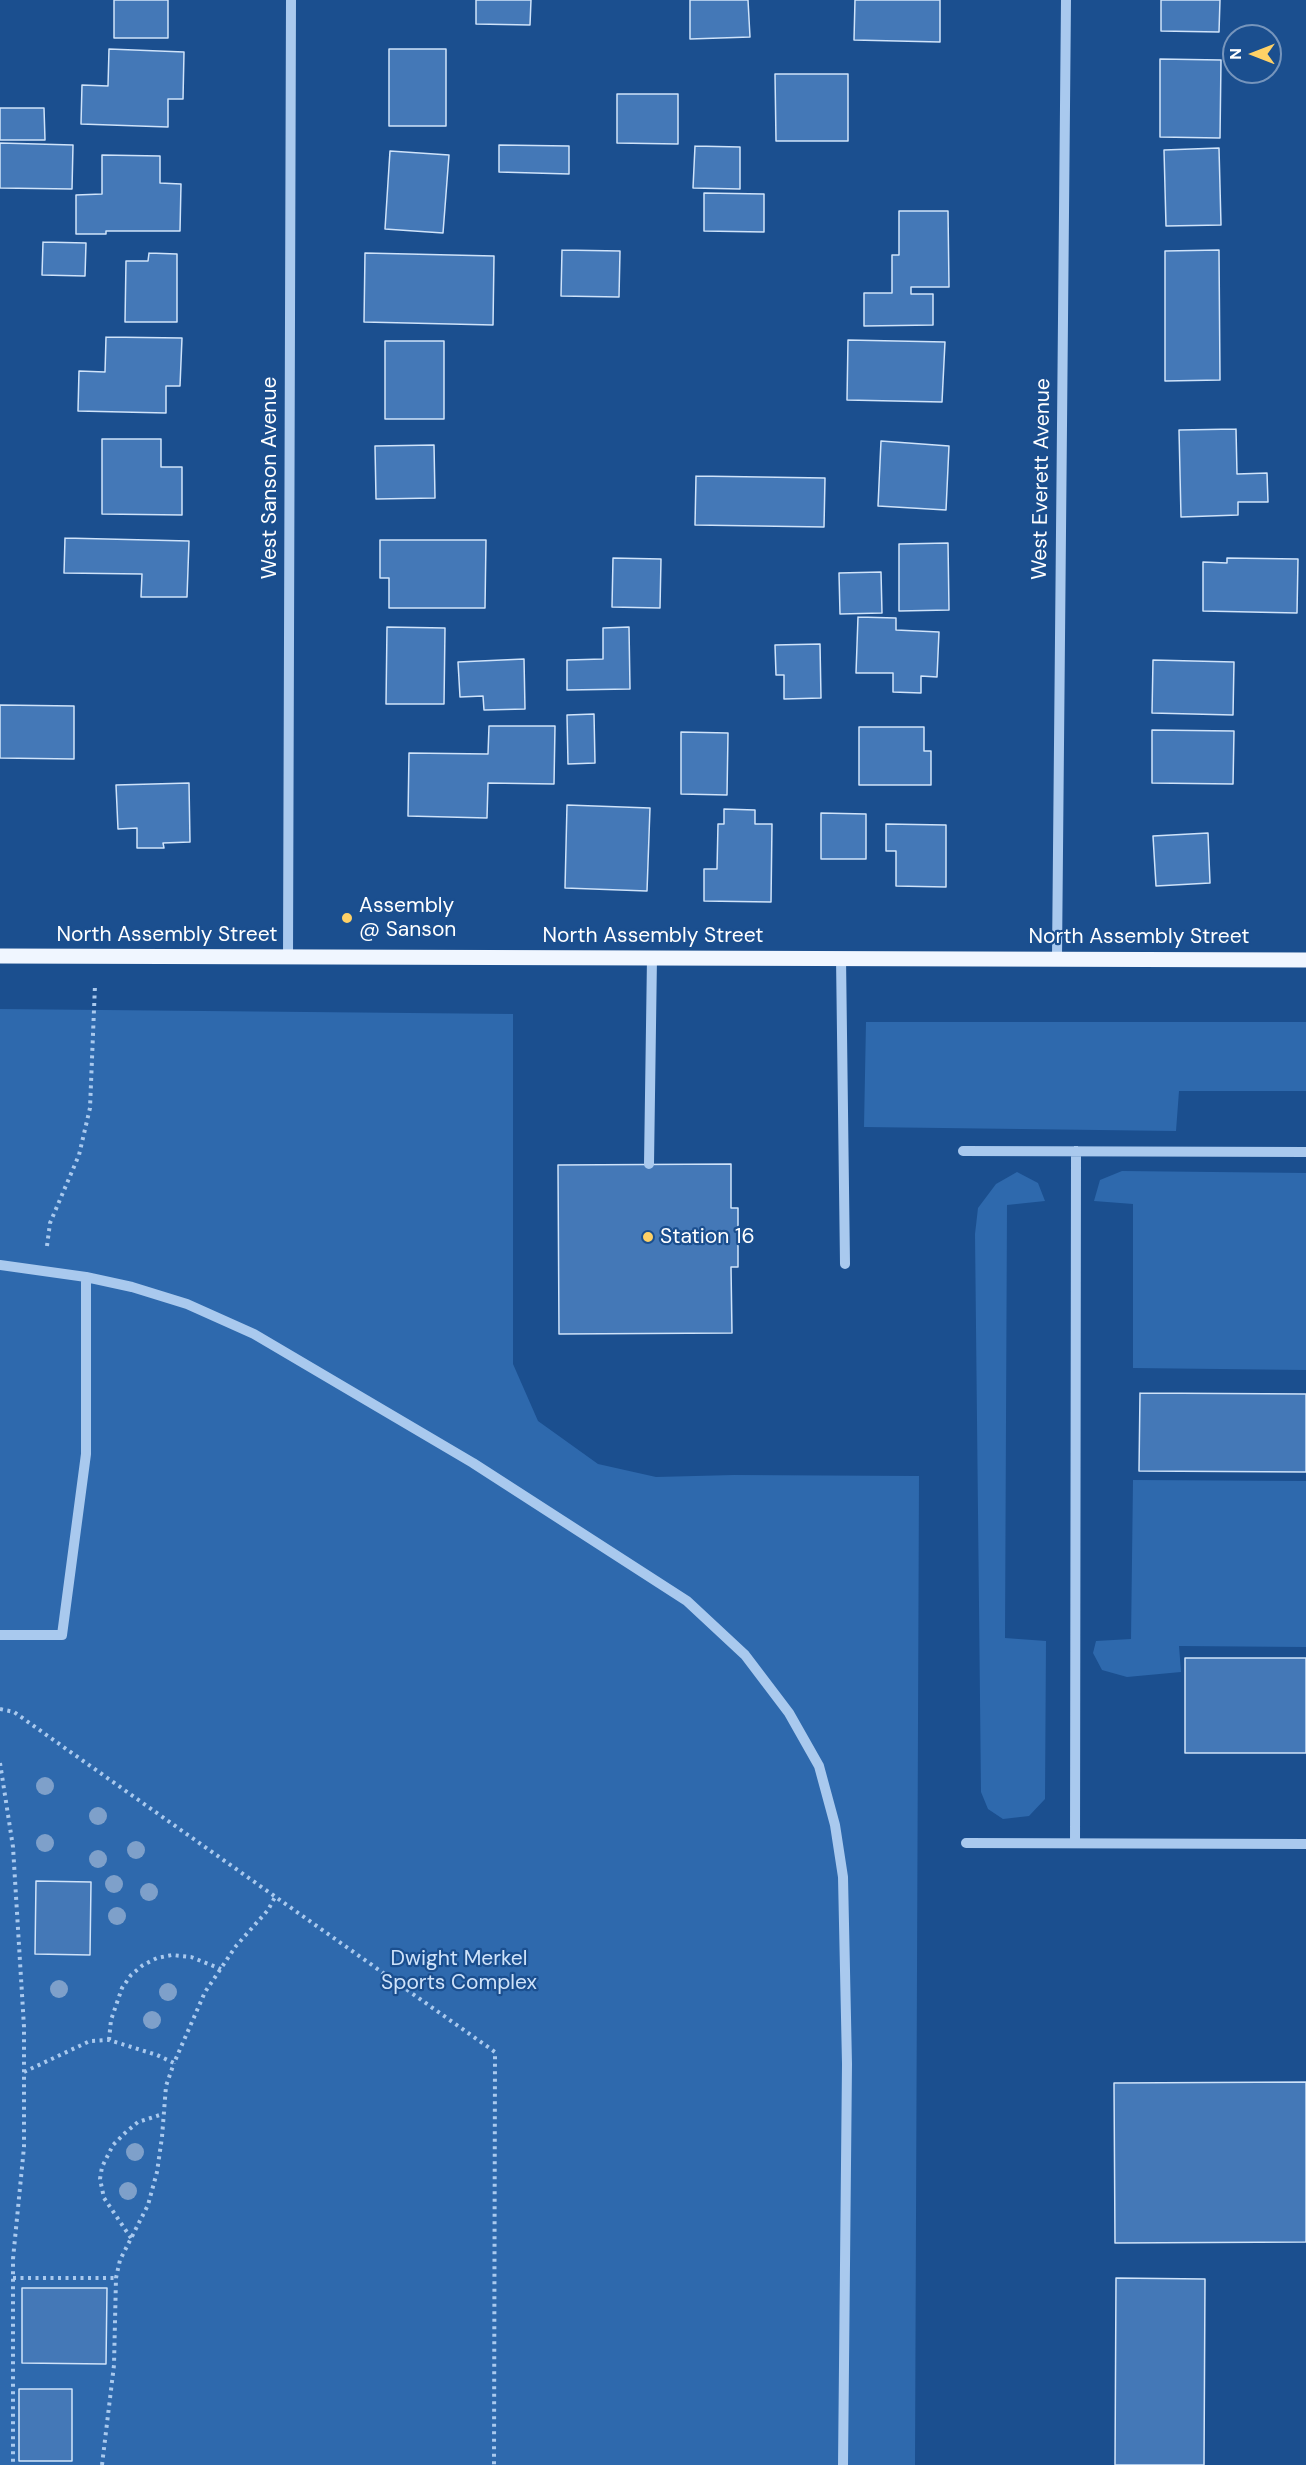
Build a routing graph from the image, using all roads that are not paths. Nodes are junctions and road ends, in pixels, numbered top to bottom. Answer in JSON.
{"nodes":[{"id":1,"x":291,"y":0,"type":"edge"},
{"id":2,"x":1066,"y":0,"type":"edge"},
{"id":3,"x":0,"y":956,"type":"edge"},
{"id":4,"x":288,"y":956,"type":"junction"},
{"id":5,"x":651,"y":957,"type":"junction"},
{"id":6,"x":841,"y":957,"type":"junction"},
{"id":7,"x":1058,"y":957,"type":"junction"},
{"id":8,"x":1306,"y":960,"type":"edge"},
{"id":9,"x":963,"y":1151,"type":"dead end"},
{"id":10,"x":1076,"y":1151,"type":"junction"},
{"id":11,"x":1306,"y":1152,"type":"edge"},
{"id":12,"x":649,"y":1164,"type":"dead end"},
{"id":13,"x":845,"y":1264,"type":"dead end"},
{"id":14,"x":0,"y":1265,"type":"edge"},
{"id":15,"x":86,"y":1277,"type":"junction"},
{"id":16,"x":0,"y":1635,"type":"edge"},
{"id":17,"x":966,"y":1843,"type":"dead end"},
{"id":18,"x":1075,"y":1843,"type":"junction"},
{"id":19,"x":1306,"y":1844,"type":"edge"},
{"id":20,"x":843,"y":2465,"type":"edge"}],
"edges":[{"from":1,"to":4,"type":"street","name":"West Sanson Avenue"},
{"from":2,"to":7,"type":"street","name":"West Everett Avenue"},
{"from":3,"to":4,"type":"main road","name":"North Assembly Street"},
{"from":4,"to":5,"type":"main road","name":"North Assembly Street"},
{"from":5,"to":6,"type":"main road","name":"North Assembly Street"},
{"from":5,"to":12,"type":"street"},
{"from":6,"to":7,"type":"main road","name":"North Assembly Street"},
{"from":6,"to":13,"type":"street"},
{"from":7,"to":8,"type":"main road","name":"North Assembly Street"},
{"from":9,"to":10,"type":"street"},
{"from":10,"to":11,"type":"street"},
{"from":10,"to":18,"type":"street"},
{"from":14,"to":15,"type":"street"},
{"from":15,"to":16,"type":"street"},
{"from":15,"to":20,"type":"street"},
{"from":17,"to":18,"type":"street"},
{"from":18,"to":19,"type":"street"}]}
